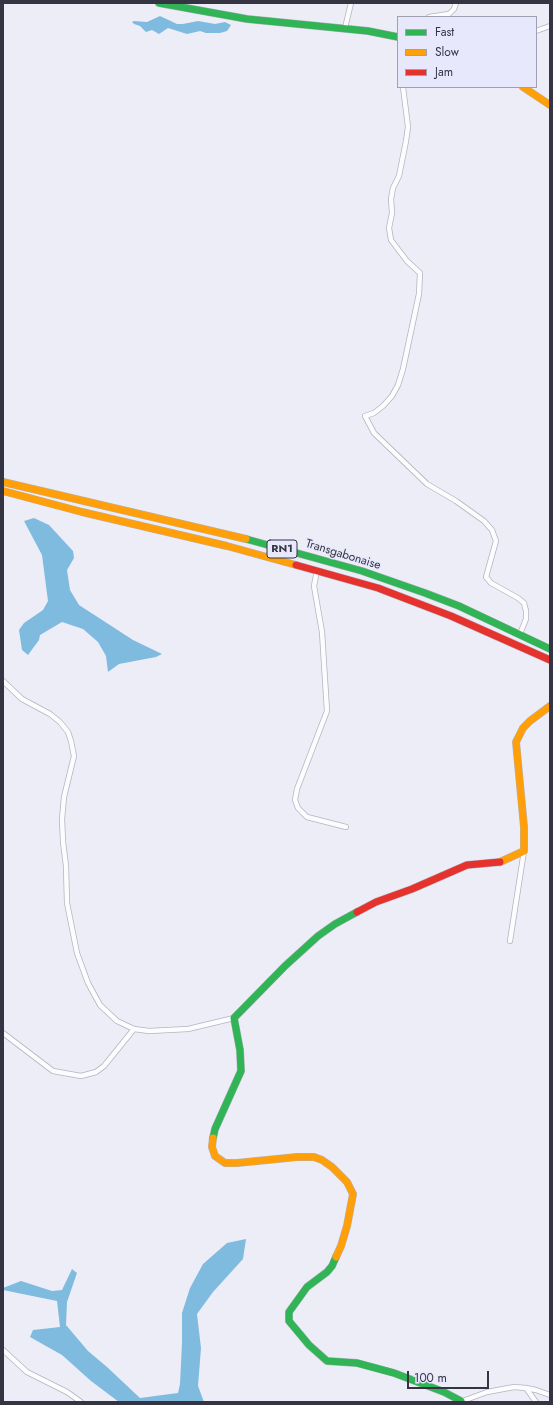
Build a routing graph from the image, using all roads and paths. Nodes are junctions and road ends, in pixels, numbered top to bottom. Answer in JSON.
{"nodes":[{"id":1,"x":159,"y":3,"type":"edge"},
{"id":2,"x":351,"y":3,"type":"edge"},
{"id":3,"x":456,"y":3,"type":"edge"},
{"id":4,"x":436,"y":16,"type":"edge"},
{"id":5,"x":550,"y":26,"type":"edge"},
{"id":6,"x":345,"y":28,"type":"junction"},
{"id":7,"x":537,"y":31,"type":"edge"},
{"id":8,"x":397,"y":37,"type":"edge"},
{"id":9,"x":403,"y":88,"type":"edge"},
{"id":10,"x":524,"y":88,"type":"edge"},
{"id":11,"x":550,"y":105,"type":"edge"},
{"id":12,"x":3,"y":482,"type":"edge"},
{"id":13,"x":3,"y":491,"type":"edge"},
{"id":14,"x":317,"y":570,"type":"junction"},
{"id":15,"x":520,"y":634,"type":"junction"},
{"id":16,"x":550,"y":649,"type":"edge"},
{"id":17,"x":550,"y":660,"type":"edge"},
{"id":18,"x":3,"y":681,"type":"edge"},
{"id":19,"x":550,"y":706,"type":"edge"},
{"id":20,"x":346,"y":827,"type":"dead end"},
{"id":21,"x":524,"y":851,"type":"junction"},
{"id":22,"x":510,"y":941,"type":"dead end"},
{"id":23,"x":234,"y":1018,"type":"junction"},
{"id":24,"x":134,"y":1029,"type":"junction"},
{"id":25,"x":3,"y":1033,"type":"edge"},
{"id":26,"x":3,"y":1350,"type":"edge"},
{"id":27,"x":526,"y":1388,"type":"junction"},
{"id":28,"x":550,"y":1395,"type":"edge"},
{"id":29,"x":81,"y":1402,"type":"edge"},
{"id":30,"x":460,"y":1402,"type":"edge"},
{"id":31,"x":536,"y":1402,"type":"edge"}],
"edges":[{"from":1,"to":6,"type":"main road"},
{"from":2,"to":6,"type":"street"},
{"from":3,"to":4,"type":"street"},
{"from":5,"to":7,"type":"street"},
{"from":6,"to":8,"type":"main road"},
{"from":9,"to":15,"type":"street"},
{"from":10,"to":11,"type":"main road"},
{"from":12,"to":15,"type":"main road","name":"Transgabonaise","number":"RN1"},
{"from":13,"to":14,"type":"main road","name":"Transgabonaise","number":"RN1"},
{"from":14,"to":17,"type":"main road","name":"Transgabonaise","number":"RN1"},
{"from":14,"to":20,"type":"street"},
{"from":15,"to":16,"type":"main road","name":"Transgabonaise","number":"RN1"},
{"from":18,"to":24,"type":"street"},
{"from":19,"to":21,"type":"main road"},
{"from":21,"to":22,"type":"street"},
{"from":21,"to":23,"type":"main road"},
{"from":23,"to":24,"type":"street"},
{"from":23,"to":30,"type":"main road"},
{"from":24,"to":25,"type":"street"},
{"from":26,"to":29,"type":"street"},
{"from":27,"to":28,"type":"street"},
{"from":27,"to":30,"type":"street"},
{"from":27,"to":31,"type":"street"}]}
